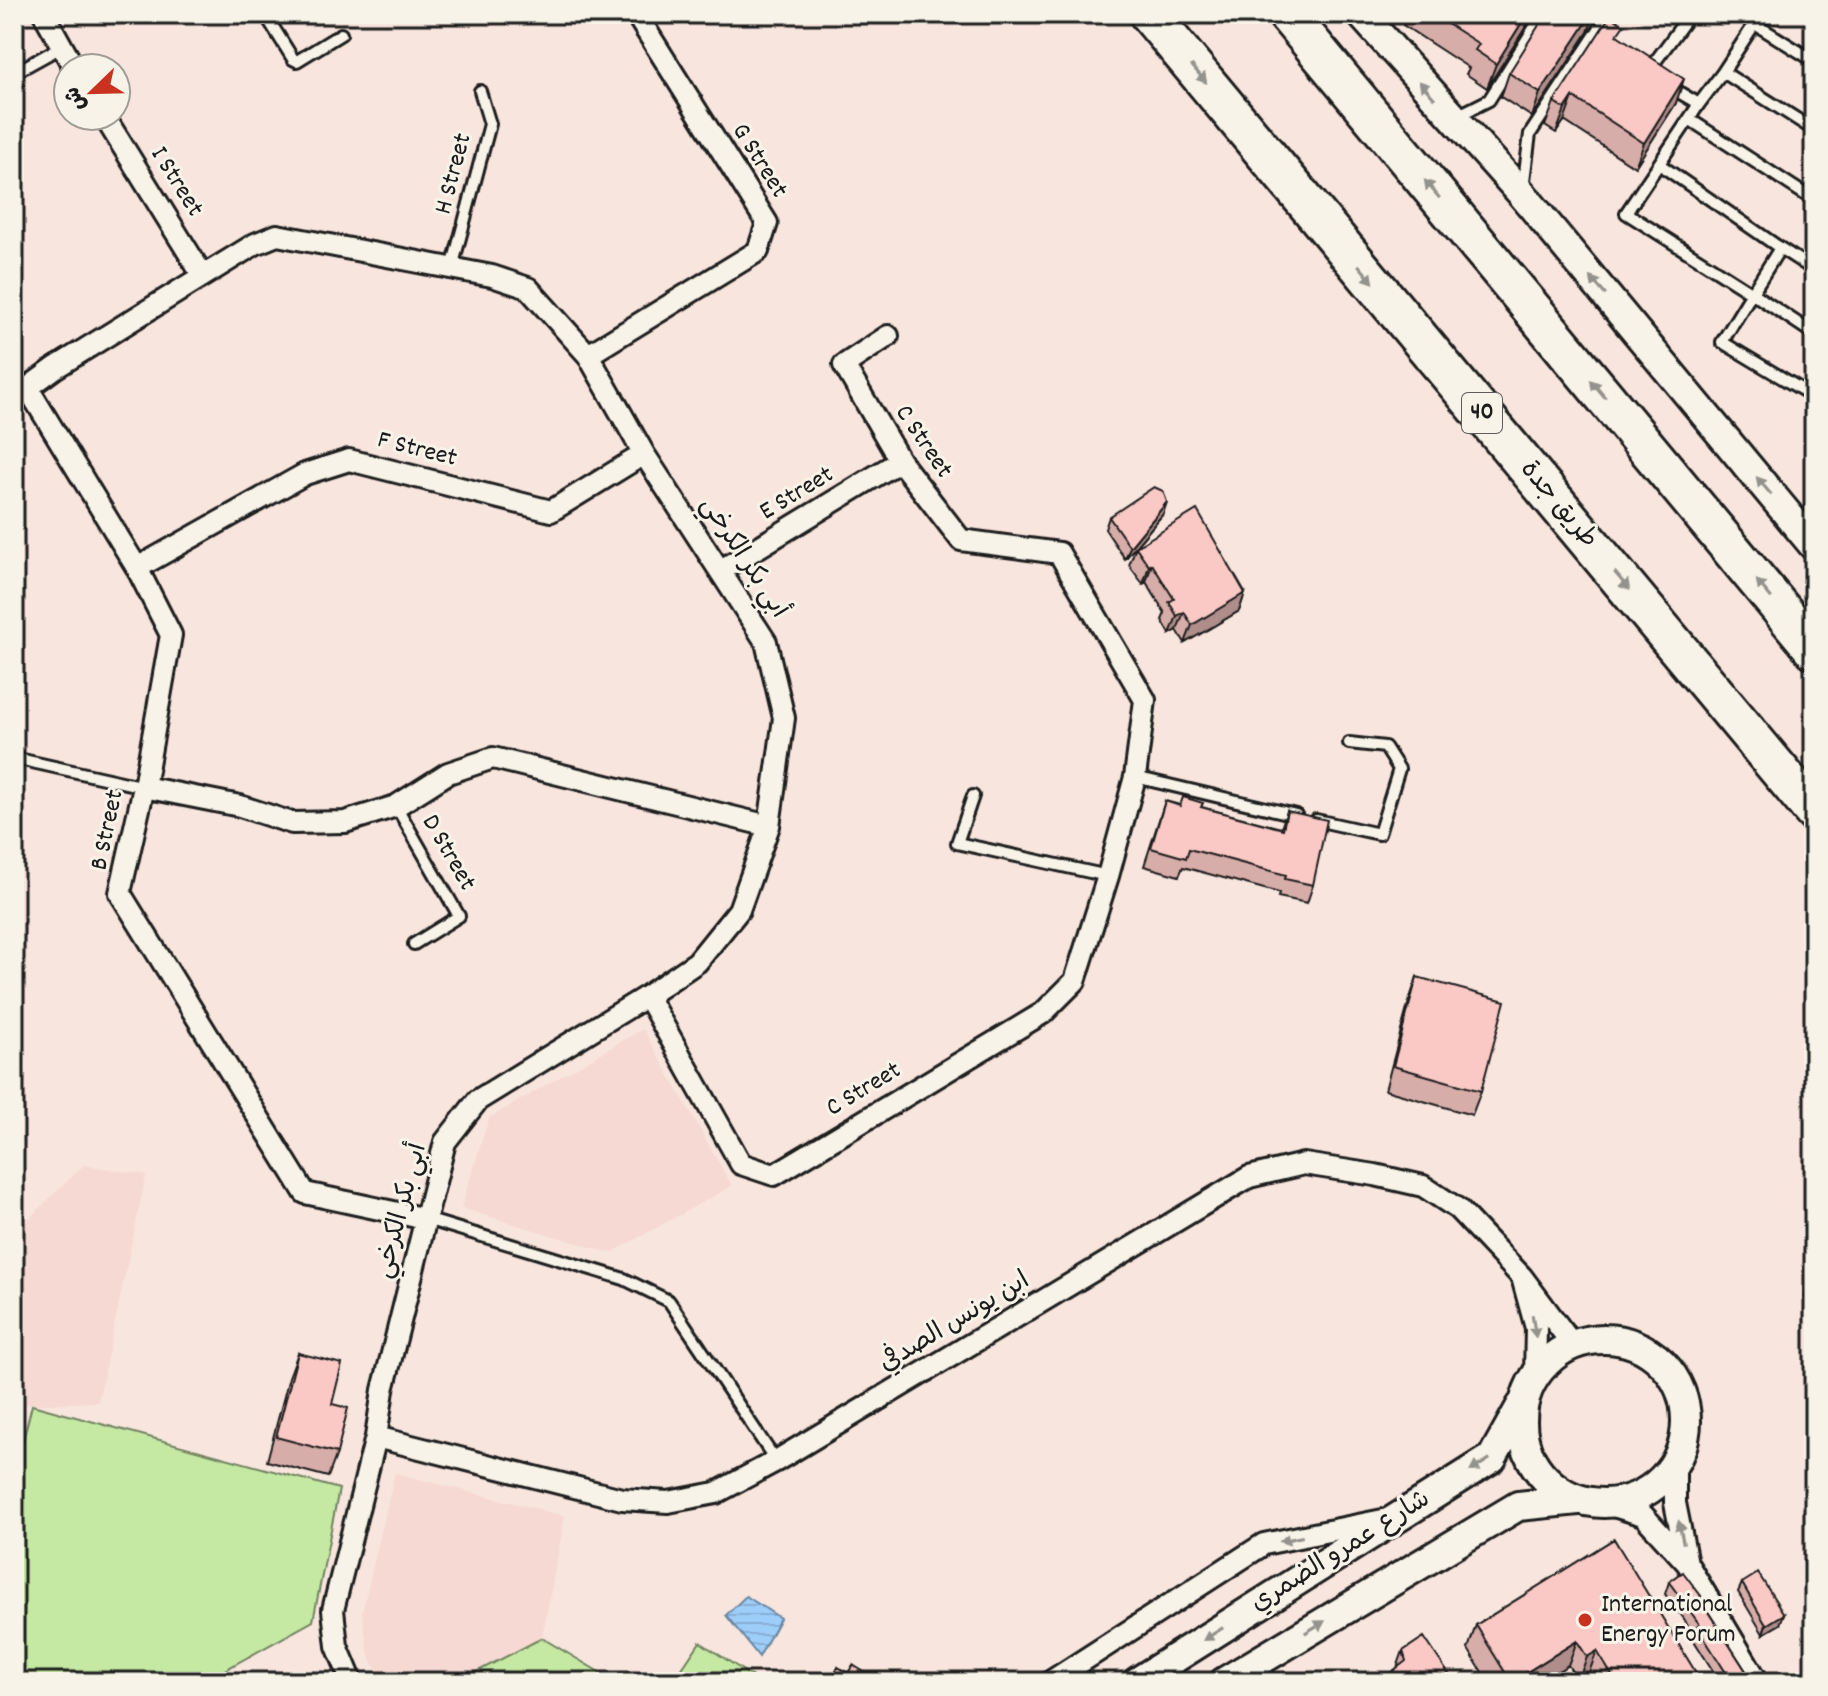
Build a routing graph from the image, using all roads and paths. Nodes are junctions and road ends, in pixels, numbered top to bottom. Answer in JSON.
{"nodes":[{"id":1,"x":44,"y":14,"type":"edge"},
{"id":2,"x":265,"y":14,"type":"edge"},
{"id":3,"x":636,"y":14,"type":"edge"},
{"id":4,"x":1149,"y":14,"type":"edge"},
{"id":5,"x":1287,"y":14,"type":"edge"},
{"id":6,"x":1361,"y":14,"type":"edge"},
{"id":7,"x":1543,"y":14,"type":"edge"},
{"id":8,"x":1609,"y":14,"type":"edge"},
{"id":9,"x":1690,"y":14,"type":"edge"},
{"id":10,"x":1739,"y":14,"type":"edge"},
{"id":11,"x":1758,"y":19,"type":"edge"},
{"id":12,"x":341,"y":34,"type":"dead end"},
{"id":13,"x":61,"y":47,"type":"junction"},
{"id":14,"x":64,"y":52,"type":"edge"},
{"id":15,"x":1814,"y":61,"type":"edge"},
{"id":16,"x":1723,"y":72,"type":"junction"},
{"id":17,"x":14,"y":73,"type":"edge"},
{"id":18,"x":480,"y":91,"type":"dead end"},
{"id":19,"x":1699,"y":104,"type":"junction"},
{"id":20,"x":1453,"y":119,"type":"junction"},
{"id":21,"x":1689,"y":119,"type":"junction"},
{"id":22,"x":1814,"y":130,"type":"edge"},
{"id":23,"x":114,"y":132,"type":"edge"},
{"id":24,"x":1659,"y":164,"type":"junction"},
{"id":25,"x":1522,"y":194,"type":"junction"},
{"id":26,"x":1813,"y":198,"type":"edge"},
{"id":27,"x":1780,"y":248,"type":"junction"},
{"id":28,"x":452,"y":268,"type":"junction"},
{"id":29,"x":1814,"y":270,"type":"edge"},
{"id":30,"x":203,"y":276,"type":"junction"},
{"id":31,"x":1752,"y":293,"type":"junction"},
{"id":32,"x":1814,"y":334,"type":"edge"},
{"id":33,"x":888,"y":336,"type":"dead end"},
{"id":34,"x":588,"y":355,"type":"junction"},
{"id":35,"x":21,"y":394,"type":"edge"},
{"id":36,"x":1814,"y":397,"type":"edge"},
{"id":37,"x":644,"y":454,"type":"junction"},
{"id":38,"x":900,"y":461,"type":"junction"},
{"id":39,"x":1814,"y":546,"type":"edge"},
{"id":40,"x":137,"y":568,"type":"junction"},
{"id":41,"x":721,"y":570,"type":"junction"},
{"id":42,"x":1814,"y":649,"type":"edge"},
{"id":43,"x":1349,"y":743,"type":"dead end"},
{"id":44,"x":14,"y":758,"type":"edge"},
{"id":45,"x":1135,"y":777,"type":"junction"},
{"id":46,"x":144,"y":787,"type":"junction"},
{"id":47,"x":973,"y":796,"type":"dead end"},
{"id":48,"x":396,"y":806,"type":"junction"},
{"id":49,"x":1814,"y":812,"type":"edge"},
{"id":50,"x":769,"y":826,"type":"junction"},
{"id":51,"x":1108,"y":876,"type":"junction"},
{"id":52,"x":414,"y":944,"type":"dead end"},
{"id":53,"x":647,"y":996,"type":"junction"},
{"id":54,"x":426,"y":1219,"type":"junction"},
{"id":55,"x":1522,"y":1277,"type":"junction"},
{"id":56,"x":1572,"y":1344,"type":"junction"},
{"id":57,"x":1535,"y":1375,"type":"junction"},
{"id":58,"x":1523,"y":1402,"type":"junction"},
{"id":59,"x":376,"y":1437,"type":"junction"},
{"id":60,"x":776,"y":1461,"type":"junction"},
{"id":61,"x":1675,"y":1464,"type":"junction"},
{"id":62,"x":1578,"y":1500,"type":"junction"},
{"id":63,"x":1607,"y":1504,"type":"junction"},
{"id":64,"x":1395,"y":1517,"type":"junction"},
{"id":65,"x":1687,"y":1563,"type":"junction"},
{"id":66,"x":352,"y":1682,"type":"edge"},
{"id":67,"x":1050,"y":1682,"type":"edge"},
{"id":68,"x":1137,"y":1682,"type":"edge"},
{"id":69,"x":1224,"y":1682,"type":"edge"},
{"id":70,"x":1758,"y":1682,"type":"edge"}],
"edges":[{"from":1,"to":13,"type":"street"},
{"from":2,"to":12,"type":"lane"},
{"from":3,"to":34,"type":"street","name":"G Street"},
{"from":4,"to":49,"type":"highway","name":"طريق جدة","number":"40","one_way":true},
{"from":42,"to":5,"type":"highway","one_way":true},
{"from":20,"to":6,"type":"street","one_way":true},
{"from":7,"to":20,"type":"lane"},
{"from":8,"to":25,"type":"lane"},
{"from":9,"to":19,"type":"lane"},
{"from":10,"to":11,"type":"lane"},
{"from":11,"to":15,"type":"lane"},
{"from":11,"to":16,"type":"lane"},
{"from":13,"to":14,"type":"street"},
{"from":13,"to":17,"type":"lane"},
{"from":16,"to":19,"type":"lane"},
{"from":16,"to":22,"type":"lane"},
{"from":18,"to":28,"type":"lane","name":"H Street"},
{"from":19,"to":21,"type":"lane"},
{"from":20,"to":25,"type":"street"},
{"from":21,"to":24,"type":"lane"},
{"from":21,"to":26,"type":"lane"},
{"from":23,"to":30,"type":"street","name":"I Street"},
{"from":24,"to":27,"type":"lane"},
{"from":24,"to":31,"type":"lane"},
{"from":39,"to":25,"type":"street","one_way":true},
{"from":27,"to":29,"type":"lane"},
{"from":27,"to":31,"type":"lane"},
{"from":28,"to":30,"type":"street","name":"أبي بكر الكرخي"},
{"from":28,"to":34,"type":"street","name":"أبي بكر الكرخي"},
{"from":30,"to":35,"type":"street","name":"أبي بكر الكرخي"},
{"from":31,"to":32,"type":"lane"},
{"from":31,"to":36,"type":"lane"},
{"from":33,"to":38,"type":"street","name":"C Street"},
{"from":34,"to":37,"type":"street","name":"أبي بكر الكرخي"},
{"from":35,"to":40,"type":"street","name":"B Street"},
{"from":37,"to":40,"type":"street","name":"F Street"},
{"from":37,"to":41,"type":"street","name":"أبي بكر الكرخي"},
{"from":38,"to":41,"type":"street","name":"E Street"},
{"from":38,"to":45,"type":"street","name":"C Street"},
{"from":40,"to":46,"type":"street","name":"B Street"},
{"from":41,"to":50,"type":"street","name":"أبي بكر الكرخي"},
{"from":43,"to":45,"type":"lane"},
{"from":44,"to":46,"type":"lane"},
{"from":45,"to":51,"type":"street","name":"C Street"},
{"from":46,"to":48,"type":"street"},
{"from":46,"to":54,"type":"street","name":"B Street"},
{"from":47,"to":51,"type":"lane"},
{"from":48,"to":50,"type":"street"},
{"from":48,"to":52,"type":"lane","name":"D Street"},
{"from":50,"to":53,"type":"street","name":"أبي بكر الكرخي"},
{"from":51,"to":53,"type":"street","name":"C Street"},
{"from":53,"to":54,"type":"street","name":"أبي بكر الكرخي"},
{"from":54,"to":59,"type":"street","name":"أبي بكر الكرخي"},
{"from":54,"to":60,"type":"lane"},
{"from":55,"to":56,"type":"street","name":"ابن يونس الصدفي"},
{"from":55,"to":57,"type":"street","one_way":true},
{"from":55,"to":60,"type":"street","name":"ابن يونس الصدفي"},
{"from":56,"to":57,"type":"street"},
{"from":56,"to":61,"type":"street"},
{"from":57,"to":58,"type":"street"},
{"from":58,"to":62,"type":"street"},
{"from":58,"to":64,"type":"street","name":"شارع عمرو الضمري","one_way":true},
{"from":59,"to":60,"type":"street","name":"ابن يونس الصدفي"},
{"from":59,"to":66,"type":"street","name":"أبي بكر الكرخي"},
{"from":61,"to":63,"type":"street"},
{"from":65,"to":61,"type":"street","one_way":true},
{"from":62,"to":63,"type":"street"},
{"from":69,"to":62,"type":"street","name":"شارع عمرو الضمري","one_way":true},
{"from":63,"to":65,"type":"street"},
{"from":64,"to":67,"type":"street","one_way":true},
{"from":64,"to":68,"type":"street","name":"شارع عمرو الضمري","one_way":true},
{"from":65,"to":70,"type":"street"}]}
